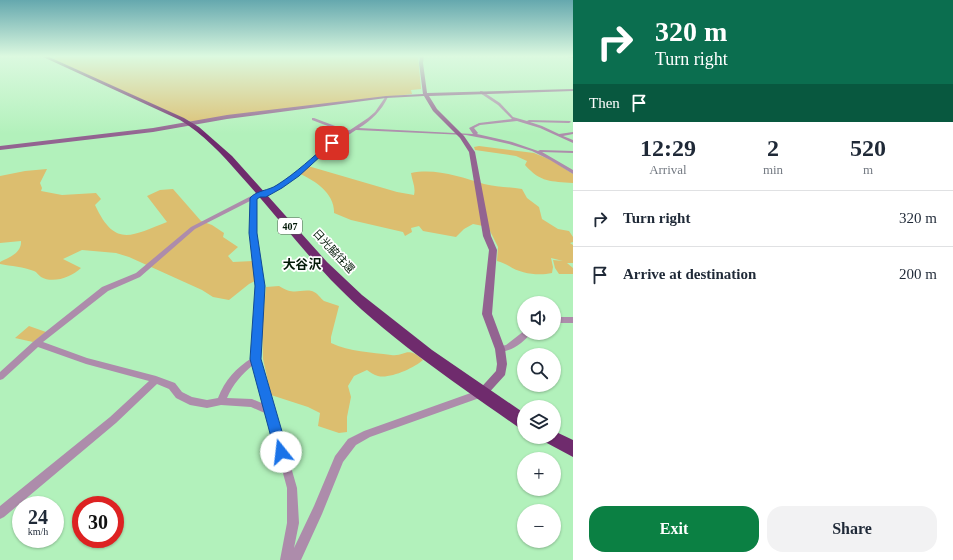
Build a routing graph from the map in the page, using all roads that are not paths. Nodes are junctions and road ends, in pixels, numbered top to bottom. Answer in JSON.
{"nodes":[{"id":1,"x":100,"y":82,"type":"edge"},
{"id":2,"x":423,"y":82,"type":"edge"},
{"id":3,"x":573,"y":90,"type":"edge"},
{"id":4,"x":481,"y":92,"type":"junction"},
{"id":5,"x":426,"y":95,"type":"junction"},
{"id":6,"x":386,"y":97,"type":"junction"},
{"id":7,"x":565,"y":118,"type":"dead end"},
{"id":8,"x":313,"y":119,"type":"dead end"},
{"id":9,"x":519,"y":121,"type":"junction"},
{"id":10,"x":571,"y":123,"type":"edge"},
{"id":11,"x":191,"y":124,"type":"junction"},
{"id":12,"x":355,"y":130,"type":"junction"},
{"id":13,"x":459,"y":133,"type":"junction"},
{"id":14,"x":573,"y":133,"type":"edge"},
{"id":15,"x":476,"y":135,"type":"junction"},
{"id":16,"x":558,"y":135,"type":"junction"},
{"id":17,"x":573,"y":142,"type":"edge"},
{"id":18,"x":0,"y":148,"type":"edge"},
{"id":19,"x":536,"y":151,"type":"junction"},
{"id":20,"x":573,"y":152,"type":"edge"},
{"id":21,"x":573,"y":172,"type":"edge"},
{"id":22,"x":259,"y":196,"type":"junction"},
{"id":23,"x":518,"y":340,"type":"edge"},
{"id":24,"x":38,"y":343,"type":"junction"},
{"id":25,"x":500,"y":349,"type":"junction"},
{"id":26,"x":256,"y":359,"type":"junction"},
{"id":27,"x":0,"y":377,"type":"edge"},
{"id":28,"x":156,"y":380,"type":"junction"},
{"id":29,"x":482,"y":393,"type":"junction"},
{"id":30,"x":221,"y":401,"type":"junction"},
{"id":31,"x":270,"y":411,"type":"junction"},
{"id":32,"x":517,"y":417,"type":"edge"},
{"id":33,"x":561,"y":442,"type":"edge"},
{"id":34,"x":573,"y":449,"type":"edge"},
{"id":35,"x":0,"y":513,"type":"edge"},
{"id":36,"x":286,"y":560,"type":"edge"},
{"id":37,"x":295,"y":560,"type":"edge"}],
"edges":[{"from":1,"to":11,"type":"highway","name":"日光脇往還","number":"407"},
{"from":2,"to":5,"type":"street"},
{"from":3,"to":4,"type":"street"},
{"from":4,"to":5,"type":"street"},
{"from":4,"to":9,"type":"street"},
{"from":5,"to":6,"type":"street"},
{"from":5,"to":13,"type":"street"},
{"from":6,"to":11,"type":"street"},
{"from":6,"to":12,"type":"street"},
{"from":7,"to":10,"type":"street"},
{"from":8,"to":12,"type":"street"},
{"from":9,"to":10,"type":"street"},
{"from":9,"to":15,"type":"street"},
{"from":9,"to":16,"type":"street"},
{"from":11,"to":18,"type":"street"},
{"from":11,"to":22,"type":"highway","name":"日光脇往還","number":"407"},
{"from":12,"to":13,"type":"street"},
{"from":12,"to":22,"type":"street"},
{"from":13,"to":15,"type":"street"},
{"from":13,"to":25,"type":"street"},
{"from":14,"to":16,"type":"street"},
{"from":15,"to":19,"type":"street"},
{"from":16,"to":17,"type":"street"},
{"from":19,"to":20,"type":"street"},
{"from":19,"to":21,"type":"street"},
{"from":22,"to":24,"type":"street"},
{"from":22,"to":26,"type":"street"},
{"from":22,"to":29,"type":"highway","name":"日光脇往還","number":"407"},
{"from":23,"to":25,"type":"street"},
{"from":24,"to":27,"type":"street"},
{"from":24,"to":28,"type":"street"},
{"from":25,"to":29,"type":"street"},
{"from":26,"to":30,"type":"street"},
{"from":26,"to":31,"type":"street"},
{"from":28,"to":30,"type":"street"},
{"from":28,"to":35,"type":"street"},
{"from":29,"to":32,"type":"highway","name":"日光脇往還","number":"407"},
{"from":29,"to":37,"type":"street"},
{"from":30,"to":31,"type":"street"},
{"from":31,"to":36,"type":"street"},
{"from":33,"to":34,"type":"highway"}]}
